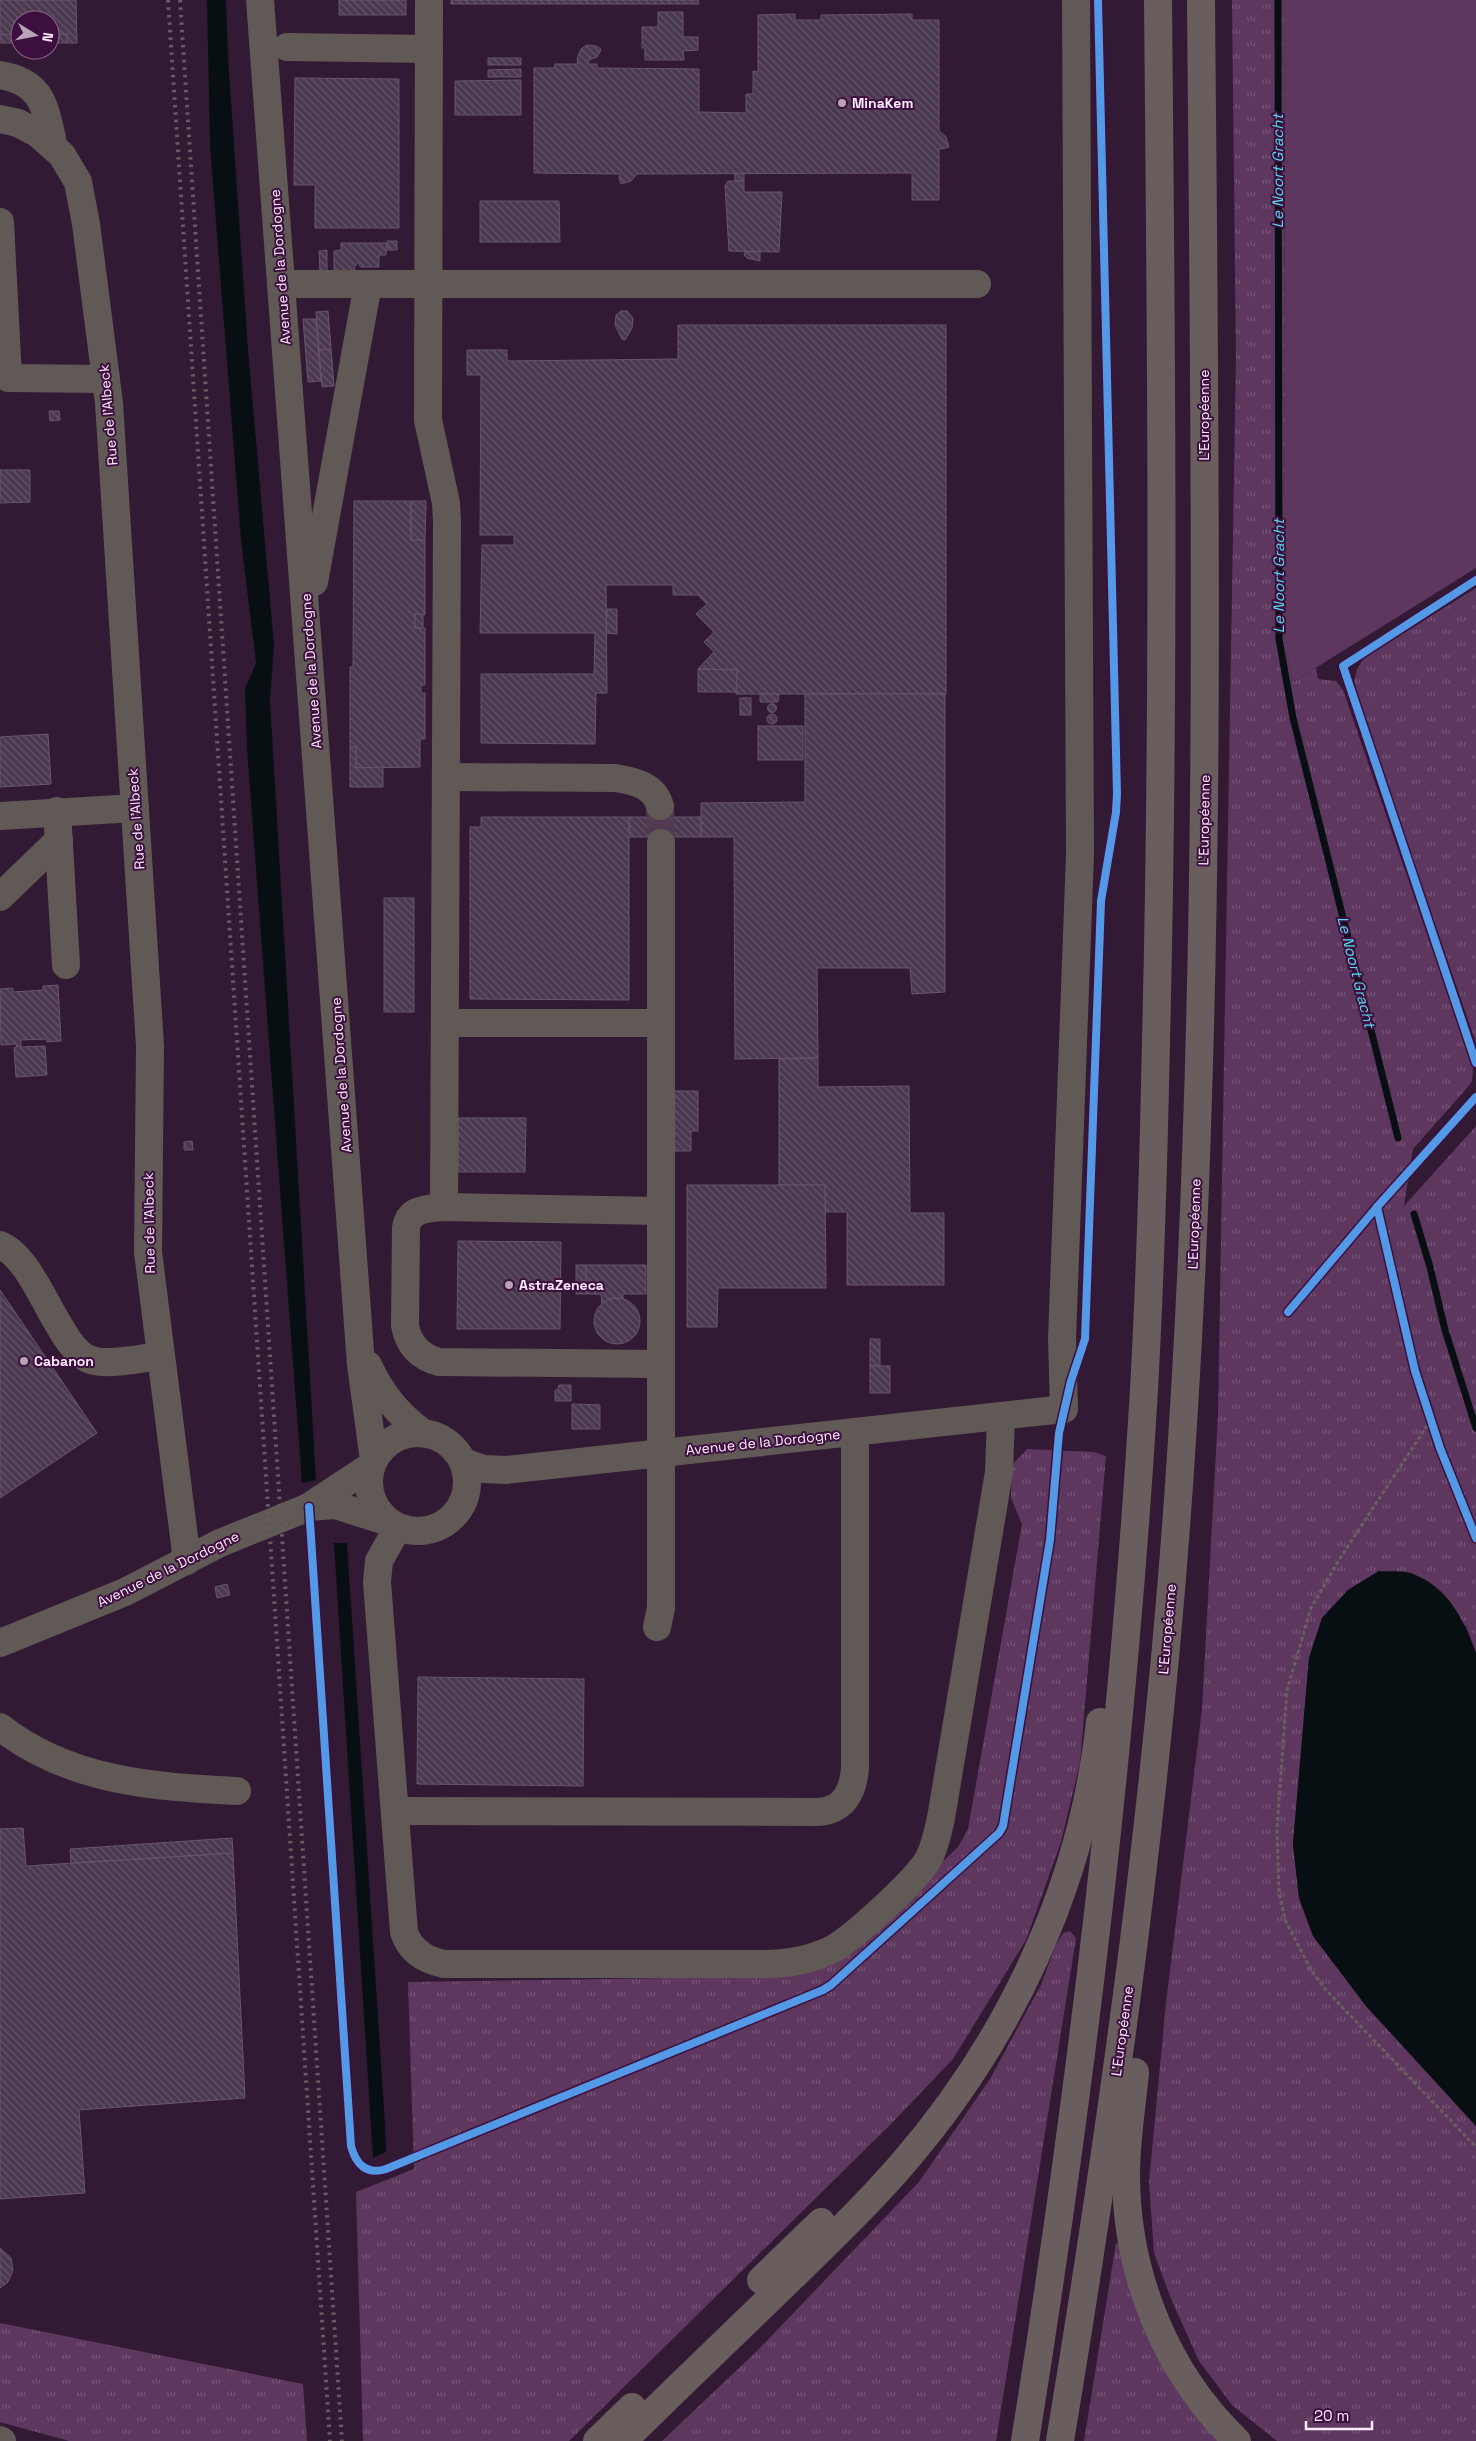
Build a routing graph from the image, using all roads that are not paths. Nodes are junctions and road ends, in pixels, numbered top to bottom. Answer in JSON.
{"nodes":[{"id":1,"x":260,"y":0,"type":"edge"},
{"id":2,"x":429,"y":0,"type":"edge"},
{"id":3,"x":1076,"y":0,"type":"edge"},
{"id":4,"x":1158,"y":0,"type":"edge"},
{"id":5,"x":1200,"y":0,"type":"edge"},
{"id":6,"x":288,"y":47,"type":"dead end"},
{"id":7,"x":429,"y":49,"type":"junction"},
{"id":8,"x":0,"y":75,"type":"edge"},
{"id":9,"x":0,"y":119,"type":"edge"},
{"id":10,"x":54,"y":147,"type":"junction"},
{"id":11,"x":0,"y":222,"type":"edge"},
{"id":12,"x":1,"y":264,"type":"edge"},
{"id":13,"x":281,"y":284,"type":"junction"},
{"id":14,"x":368,"y":284,"type":"junction"},
{"id":15,"x":427,"y":284,"type":"junction"},
{"id":16,"x":977,"y":284,"type":"dead end"},
{"id":17,"x":106,"y":379,"type":"junction"},
{"id":18,"x":307,"y":621,"type":"junction"},
{"id":19,"x":446,"y":777,"type":"junction"},
{"id":20,"x":660,"y":806,"type":"tunnel mouth"},
{"id":21,"x":135,"y":808,"type":"junction"},
{"id":22,"x":58,"y":811,"type":"junction"},
{"id":23,"x":0,"y":816,"type":"edge"},
{"id":24,"x":59,"y":840,"type":"junction"},
{"id":25,"x":661,"y":843,"type":"tunnel mouth"},
{"id":26,"x":0,"y":897,"type":"edge"},
{"id":27,"x":66,"y":965,"type":"dead end"},
{"id":28,"x":445,"y":1023,"type":"junction"},
{"id":29,"x":660,"y":1023,"type":"junction"},
{"id":30,"x":444,"y":1207,"type":"junction"},
{"id":31,"x":660,"y":1211,"type":"junction"},
{"id":32,"x":0,"y":1245,"type":"edge"},
{"id":33,"x":361,"y":1342,"type":"junction"},
{"id":34,"x":160,"y":1356,"type":"junction"},
{"id":35,"x":660,"y":1364,"type":"junction"},
{"id":36,"x":1001,"y":1416,"type":"junction"},
{"id":37,"x":855,"y":1432,"type":"junction"},
{"id":38,"x":423,"y":1433,"type":"junction"},
{"id":39,"x":1140,"y":1443,"type":"junction"},
{"id":40,"x":660,"y":1453,"type":"junction"},
{"id":41,"x":463,"y":1462,"type":"junction"},
{"id":42,"x":373,"y":1463,"type":"junction"},
{"id":43,"x":309,"y":1507,"type":"junction"},
{"id":44,"x":393,"y":1524,"type":"junction"},
{"id":45,"x":187,"y":1561,"type":"junction"},
{"id":46,"x":657,"y":1627,"type":"dead end"},
{"id":47,"x":0,"y":1643,"type":"edge"},
{"id":48,"x":1165,"y":1652,"type":"junction"},
{"id":49,"x":0,"y":1727,"type":"edge"},
{"id":50,"x":238,"y":1791,"type":"dead end"},
{"id":51,"x":395,"y":1811,"type":"junction"},
{"id":52,"x":977,"y":2061,"type":"junction"},
{"id":53,"x":597,"y":2441,"type":"edge"},
{"id":54,"x":623,"y":2441,"type":"edge"},
{"id":55,"x":1025,"y":2441,"type":"edge"},
{"id":56,"x":1060,"y":2441,"type":"edge"},
{"id":57,"x":1237,"y":2441,"type":"edge"}],
"edges":[{"from":1,"to":13,"type":"street","name":"Avenue de la Dordogne"},
{"from":2,"to":7,"type":"street"},
{"from":3,"to":36,"type":"street","name":"Avenue de la Dordogne"},
{"from":4,"to":39,"type":"highway"},
{"from":5,"to":48,"type":"highway","name":"L'Européenne"},
{"from":6,"to":7,"type":"street"},
{"from":7,"to":15,"type":"street"},
{"from":8,"to":10,"type":"street"},
{"from":9,"to":10,"type":"street","name":"Rue de l'Albeck"},
{"from":10,"to":17,"type":"street","name":"Rue de l'Albeck"},
{"from":11,"to":12,"type":"street"},
{"from":12,"to":17,"type":"street"},
{"from":13,"to":14,"type":"street"},
{"from":13,"to":18,"type":"street","name":"Avenue de la Dordogne"},
{"from":14,"to":15,"type":"street"},
{"from":14,"to":18,"type":"street"},
{"from":15,"to":16,"type":"street"},
{"from":15,"to":19,"type":"street"},
{"from":17,"to":21,"type":"street","name":"Rue de l'Albeck"},
{"from":18,"to":33,"type":"street","name":"Avenue de la Dordogne"},
{"from":19,"to":20,"type":"street"},
{"from":19,"to":28,"type":"street"},
{"from":21,"to":22,"type":"street"},
{"from":21,"to":34,"type":"street","name":"Rue de l'Albeck"},
{"from":22,"to":23,"type":"street"},
{"from":22,"to":24,"type":"street"},
{"from":24,"to":26,"type":"street"},
{"from":24,"to":27,"type":"street"},
{"from":25,"to":29,"type":"street"},
{"from":28,"to":29,"type":"street"},
{"from":28,"to":30,"type":"street"},
{"from":29,"to":31,"type":"street"},
{"from":30,"to":31,"type":"street"},
{"from":30,"to":35,"type":"street"},
{"from":31,"to":35,"type":"street"},
{"from":32,"to":34,"type":"street"},
{"from":33,"to":38,"type":"street","name":"Avenue de la Dordogne"},
{"from":33,"to":42,"type":"street","name":"Avenue de la Dordogne"},
{"from":34,"to":45,"type":"street","name":"Rue de l'Albeck"},
{"from":35,"to":40,"type":"street"},
{"from":36,"to":37,"type":"street","name":"Avenue de la Dordogne"},
{"from":36,"to":51,"type":"street"},
{"from":37,"to":40,"type":"street","name":"Avenue de la Dordogne"},
{"from":37,"to":51,"type":"street"},
{"from":38,"to":41,"type":"street"},
{"from":38,"to":42,"type":"street"},
{"from":39,"to":52,"type":"highway"},
{"from":39,"to":55,"type":"highway"},
{"from":40,"to":41,"type":"street","name":"Avenue de la Dordogne"},
{"from":40,"to":46,"type":"street"},
{"from":41,"to":44,"type":"street"},
{"from":42,"to":43,"type":"street","name":"Avenue de la Dordogne"},
{"from":42,"to":44,"type":"street"},
{"from":43,"to":44,"type":"street","name":"Avenue de la Dordogne"},
{"from":43,"to":45,"type":"street","name":"Avenue de la Dordogne"},
{"from":44,"to":51,"type":"street"},
{"from":45,"to":47,"type":"street","name":"Avenue de la Dordogne"},
{"from":48,"to":56,"type":"highway","name":"L'Européenne"},
{"from":48,"to":57,"type":"highway"},
{"from":49,"to":50,"type":"street"},
{"from":52,"to":53,"type":"highway"},
{"from":52,"to":54,"type":"highway"}]}
